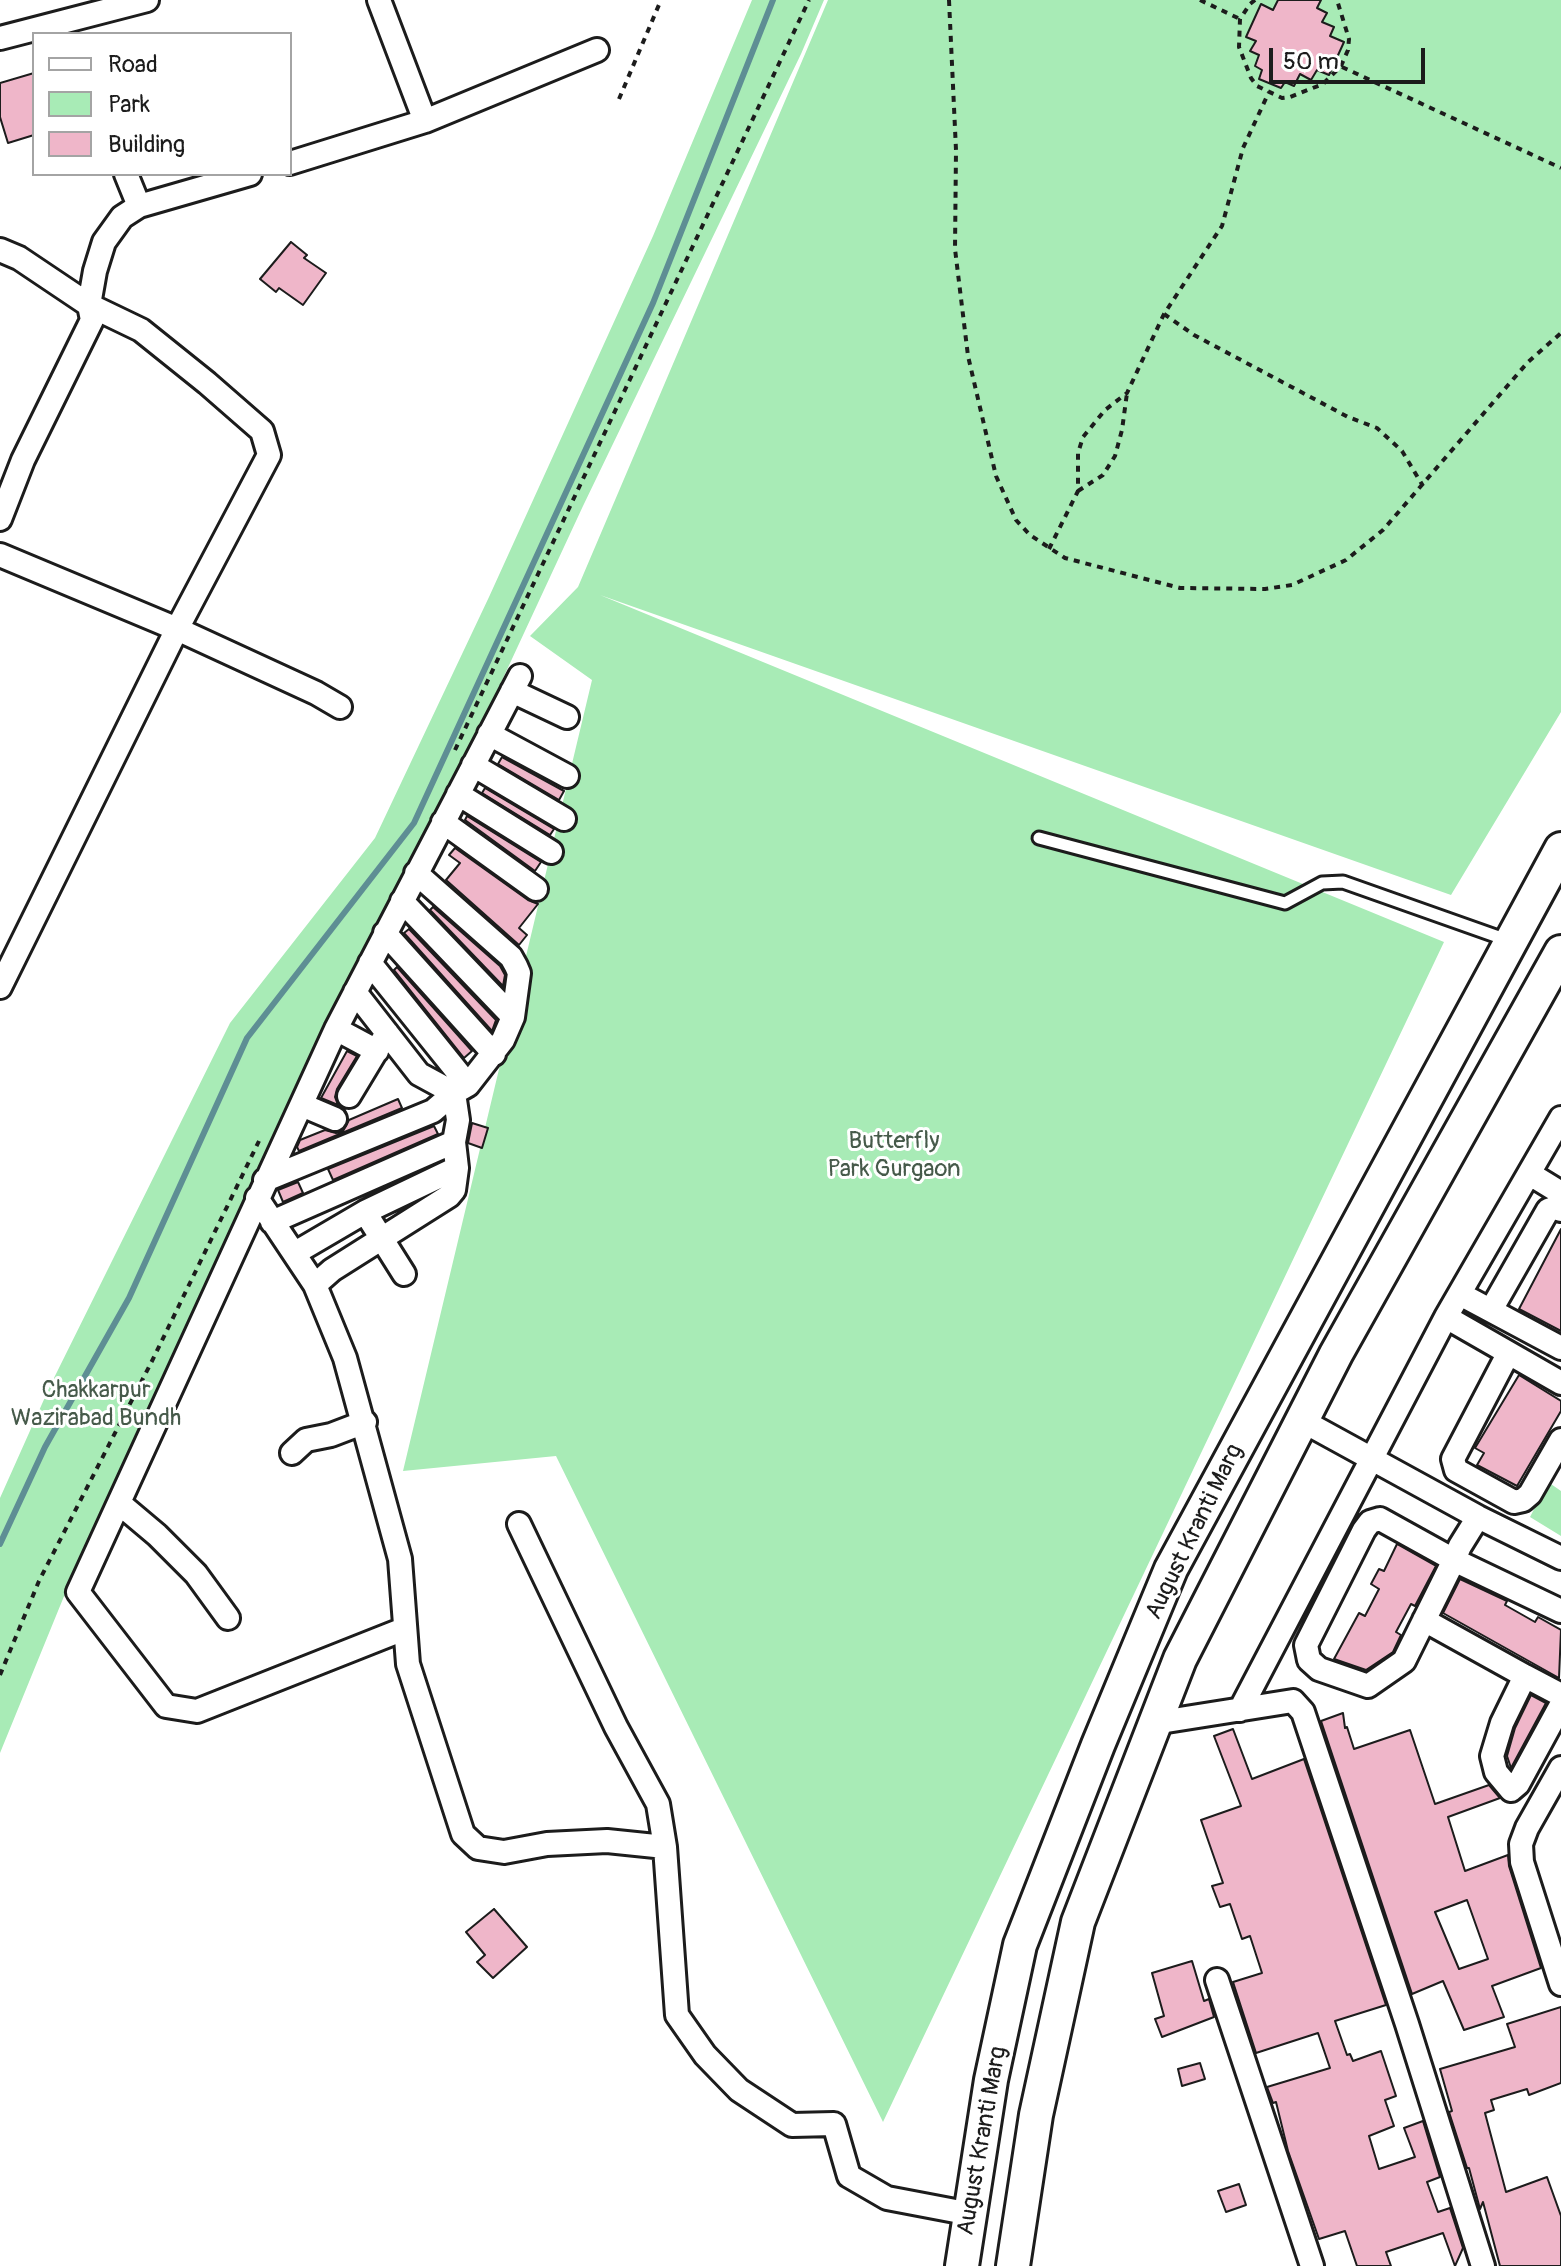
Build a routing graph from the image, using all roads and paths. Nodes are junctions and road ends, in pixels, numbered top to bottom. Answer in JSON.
{"nodes":[{"id":1,"x":147,"y":0,"type":"edge"},
{"id":2,"x":379,"y":0,"type":"edge"},
{"id":3,"x":661,"y":0,"type":"edge"},
{"id":4,"x":809,"y":0,"type":"edge"},
{"id":5,"x":949,"y":0,"type":"edge"},
{"id":6,"x":1200,"y":0,"type":"edge"},
{"id":7,"x":1255,"y":0,"type":"edge"},
{"id":8,"x":1337,"y":0,"type":"edge"},
{"id":9,"x":1240,"y":19,"type":"junction"},
{"id":10,"x":70,"y":28,"type":"edge"},
{"id":11,"x":42,"y":32,"type":"edge"},
{"id":12,"x":32,"y":33,"type":"edge"},
{"id":13,"x":0,"y":38,"type":"edge"},
{"id":14,"x":597,"y":50,"type":"dead end"},
{"id":15,"x":1341,"y":66,"type":"junction"},
{"id":16,"x":1269,"y":92,"type":"junction"},
{"id":17,"x":619,"y":99,"type":"dead end"},
{"id":18,"x":425,"y":121,"type":"junction"},
{"id":19,"x":292,"y":162,"type":"edge"},
{"id":20,"x":1561,"y":168,"type":"edge"},
{"id":21,"x":127,"y":176,"type":"edge"},
{"id":22,"x":243,"y":176,"type":"edge"},
{"id":23,"x":139,"y":206,"type":"junction"},
{"id":24,"x":0,"y":250,"type":"edge"},
{"id":25,"x":89,"y":305,"type":"junction"},
{"id":26,"x":1164,"y":314,"type":"junction"},
{"id":27,"x":1561,"y":333,"type":"edge"},
{"id":28,"x":1127,"y":393,"type":"junction"},
{"id":29,"x":1423,"y":486,"type":"junction"},
{"id":30,"x":1078,"y":491,"type":"junction"},
{"id":31,"x":0,"y":519,"type":"edge"},
{"id":32,"x":1049,"y":549,"type":"junction"},
{"id":33,"x":0,"y":555,"type":"edge"},
{"id":34,"x":177,"y":629,"type":"junction"},
{"id":35,"x":340,"y":707,"type":"dead end"},
{"id":36,"x":567,"y":717,"type":"dead end"},
{"id":37,"x":489,"y":734,"type":"junction"},
{"id":38,"x":463,"y":759,"type":"junction"},
{"id":39,"x":567,"y":776,"type":"dead end"},
{"id":40,"x":458,"y":794,"type":"junction"},
{"id":41,"x":564,"y":819,"type":"dead end"},
{"id":42,"x":443,"y":822,"type":"junction"},
{"id":43,"x":1039,"y":838,"type":"dead end"},
{"id":44,"x":1561,"y":849,"type":"edge"},
{"id":45,"x":551,"y":852,"type":"dead end"},
{"id":46,"x":416,"y":873,"type":"junction"},
{"id":47,"x":536,"y":889,"type":"dead end"},
{"id":48,"x":402,"y":901,"type":"junction"},
{"id":49,"x":1517,"y":930,"type":"junction"},
{"id":50,"x":385,"y":933,"type":"junction"},
{"id":51,"x":1561,"y":942,"type":"edge"},
{"id":52,"x":1561,"y":952,"type":"edge"},
{"id":53,"x":370,"y":963,"type":"junction"},
{"id":54,"x":0,"y":987,"type":"edge"},
{"id":55,"x":355,"y":992,"type":"junction"},
{"id":56,"x":513,"y":1017,"type":"junction"},
{"id":57,"x":336,"y":1029,"type":"junction"},
{"id":58,"x":382,"y":1042,"type":"junction"},
{"id":59,"x":494,"y":1054,"type":"junction"},
{"id":60,"x":461,"y":1089,"type":"junction"},
{"id":61,"x":349,"y":1096,"type":"dead end"},
{"id":62,"x":302,"y":1105,"type":"junction"},
{"id":63,"x":1561,"y":1118,"type":"edge"},
{"id":64,"x":335,"y":1119,"type":"dead end"},
{"id":65,"x":259,"y":1141,"type":"dead end"},
{"id":66,"x":454,"y":1142,"type":"junction"},
{"id":67,"x":457,"y":1168,"type":"junction"},
{"id":68,"x":1530,"y":1174,"type":"junction"},
{"id":69,"x":261,"y":1189,"type":"junction"},
{"id":70,"x":1561,"y":1196,"type":"edge"},
{"id":71,"x":365,"y":1212,"type":"junction"},
{"id":72,"x":272,"y":1222,"type":"junction"},
{"id":73,"x":382,"y":1240,"type":"junction"},
{"id":74,"x":295,"y":1253,"type":"junction"},
{"id":75,"x":404,"y":1274,"type":"dead end"},
{"id":76,"x":315,"y":1285,"type":"junction"},
{"id":77,"x":1460,"y":1294,"type":"junction"},
{"id":78,"x":1491,"y":1310,"type":"junction"},
{"id":79,"x":1446,"y":1317,"type":"junction"},
{"id":80,"x":1561,"y":1348,"type":"edge"},
{"id":81,"x":1508,"y":1354,"type":"junction"},
{"id":82,"x":1561,"y":1383,"type":"edge"},
{"id":83,"x":1301,"y":1420,"type":"junction"},
{"id":84,"x":365,"y":1422,"type":"junction"},
{"id":85,"x":1561,"y":1440,"type":"edge"},
{"id":86,"x":292,"y":1453,"type":"dead end"},
{"id":87,"x":1372,"y":1457,"type":"junction"},
{"id":88,"x":119,"y":1503,"type":"junction"},
{"id":89,"x":1478,"y":1517,"type":"junction"},
{"id":90,"x":519,"y":1524,"type":"dead end"},
{"id":91,"x":1561,"y":1558,"type":"edge"},
{"id":92,"x":1454,"y":1560,"type":"junction"},
{"id":93,"x":1561,"y":1611,"type":"edge"},
{"id":94,"x":228,"y":1618,"type":"dead end"},
{"id":95,"x":1424,"y":1620,"type":"junction"},
{"id":96,"x":404,"y":1629,"type":"junction"},
{"id":97,"x":0,"y":1675,"type":"edge"},
{"id":98,"x":1525,"y":1676,"type":"junction"},
{"id":99,"x":1561,"y":1695,"type":"edge"},
{"id":100,"x":1561,"y":1705,"type":"edge"},
{"id":101,"x":1240,"y":1710,"type":"junction"},
{"id":102,"x":1154,"y":1723,"type":"junction"},
{"id":103,"x":1561,"y":1768,"type":"edge"},
{"id":104,"x":665,"y":1847,"type":"junction"},
{"id":105,"x":1217,"y":1980,"type":"dead end"},
{"id":106,"x":1561,"y":1984,"type":"edge"},
{"id":107,"x":971,"y":2214,"type":"junction"},
{"id":108,"x":962,"y":2266,"type":"edge"},
{"id":109,"x":1013,"y":2266,"type":"edge"},
{"id":110,"x":1312,"y":2266,"type":"edge"},
{"id":111,"x":1483,"y":2266,"type":"edge"}],
"edges":[{"from":1,"to":10,"type":"street"},
{"from":2,"to":18,"type":"street"},
{"from":3,"to":17,"type":"path"},
{"from":4,"to":38,"type":"path"},
{"from":5,"to":32,"type":"path"},
{"from":6,"to":9,"type":"path"},
{"from":7,"to":9,"type":"path"},
{"from":8,"to":15,"type":"path"},
{"from":9,"to":16,"type":"path"},
{"from":10,"to":11,"type":"street"},
{"from":12,"to":13,"type":"street"},
{"from":14,"to":18,"type":"street"},
{"from":15,"to":16,"type":"path"},
{"from":15,"to":20,"type":"path"},
{"from":16,"to":26,"type":"path"},
{"from":18,"to":19,"type":"street"},
{"from":21,"to":23,"type":"street"},
{"from":22,"to":23,"type":"street"},
{"from":23,"to":25,"type":"street"},
{"from":24,"to":25,"type":"street"},
{"from":25,"to":31,"type":"street"},
{"from":25,"to":34,"type":"street"},
{"from":26,"to":28,"type":"path"},
{"from":26,"to":29,"type":"path"},
{"from":27,"to":29,"type":"path"},
{"from":28,"to":30,"type":"path"},
{"from":28,"to":30,"type":"path"},
{"from":29,"to":32,"type":"path"},
{"from":30,"to":32,"type":"path"},
{"from":33,"to":34,"type":"street"},
{"from":34,"to":35,"type":"street"},
{"from":34,"to":54,"type":"street"},
{"from":36,"to":37,"type":"street"},
{"from":37,"to":38,"type":"street"},
{"from":37,"to":39,"type":"street"},
{"from":38,"to":40,"type":"street"},
{"from":38,"to":41,"type":"street"},
{"from":40,"to":42,"type":"street"},
{"from":40,"to":45,"type":"street"},
{"from":42,"to":46,"type":"street"},
{"from":42,"to":47,"type":"street"},
{"from":43,"to":49,"type":"lane"},
{"from":44,"to":49,"type":"main road","name":"August Kranti Marg"},
{"from":46,"to":48,"type":"street"},
{"from":46,"to":56,"type":"street"},
{"from":48,"to":50,"type":"street"},
{"from":48,"to":56,"type":"street"},
{"from":49,"to":51,"type":"main road"},
{"from":49,"to":107,"type":"main road","name":"August Kranti Marg"},
{"from":50,"to":53,"type":"street"},
{"from":50,"to":59,"type":"street"},
{"from":52,"to":83,"type":"main road","name":"August Kranti Marg"},
{"from":53,"to":55,"type":"street"},
{"from":53,"to":60,"type":"street"},
{"from":55,"to":57,"type":"street"},
{"from":55,"to":58,"type":"street"},
{"from":56,"to":59,"type":"street"},
{"from":57,"to":58,"type":"street"},
{"from":57,"to":62,"type":"street"},
{"from":58,"to":60,"type":"street"},
{"from":58,"to":61,"type":"street"},
{"from":59,"to":60,"type":"street"},
{"from":60,"to":66,"type":"street"},
{"from":60,"to":69,"type":"street"},
{"from":62,"to":64,"type":"street"},
{"from":62,"to":69,"type":"street"},
{"from":63,"to":68,"type":"street"},
{"from":65,"to":97,"type":"path"},
{"from":66,"to":67,"type":"street"},
{"from":66,"to":72,"type":"street"},
{"from":67,"to":71,"type":"street"},
{"from":67,"to":73,"type":"street"},
{"from":68,"to":70,"type":"street"},
{"from":68,"to":77,"type":"street"},
{"from":69,"to":72,"type":"street"},
{"from":69,"to":88,"type":"street"},
{"from":70,"to":78,"type":"street"},
{"from":71,"to":73,"type":"street"},
{"from":71,"to":74,"type":"street"},
{"from":72,"to":74,"type":"street"},
{"from":73,"to":75,"type":"street"},
{"from":73,"to":76,"type":"street"},
{"from":74,"to":76,"type":"street"},
{"from":76,"to":84,"type":"street"},
{"from":77,"to":78,"type":"street"},
{"from":77,"to":79,"type":"street"},
{"from":78,"to":80,"type":"street"},
{"from":79,"to":81,"type":"street"},
{"from":79,"to":87,"type":"street"},
{"from":81,"to":82,"type":"street"},
{"from":81,"to":85,"type":"street"},
{"from":83,"to":87,"type":"street"},
{"from":83,"to":102,"type":"main road","name":"August Kranti Marg"},
{"from":84,"to":86,"type":"street"},
{"from":84,"to":96,"type":"street"},
{"from":87,"to":89,"type":"street"},
{"from":87,"to":101,"type":"street"},
{"from":88,"to":94,"type":"street"},
{"from":88,"to":96,"type":"street"},
{"from":89,"to":91,"type":"street"},
{"from":89,"to":92,"type":"street"},
{"from":90,"to":104,"type":"street"},
{"from":92,"to":93,"type":"street"},
{"from":92,"to":95,"type":"street"},
{"from":92,"to":95,"type":"street"},
{"from":95,"to":98,"type":"street"},
{"from":96,"to":104,"type":"street"},
{"from":98,"to":99,"type":"street"},
{"from":98,"to":100,"type":"street"},
{"from":101,"to":102,"type":"street"},
{"from":101,"to":111,"type":"street"},
{"from":102,"to":109,"type":"main road","name":"August Kranti Marg"},
{"from":103,"to":106,"type":"street"},
{"from":104,"to":107,"type":"street"},
{"from":105,"to":110,"type":"street"},
{"from":107,"to":108,"type":"main road","name":"August Kranti Marg"}]}
